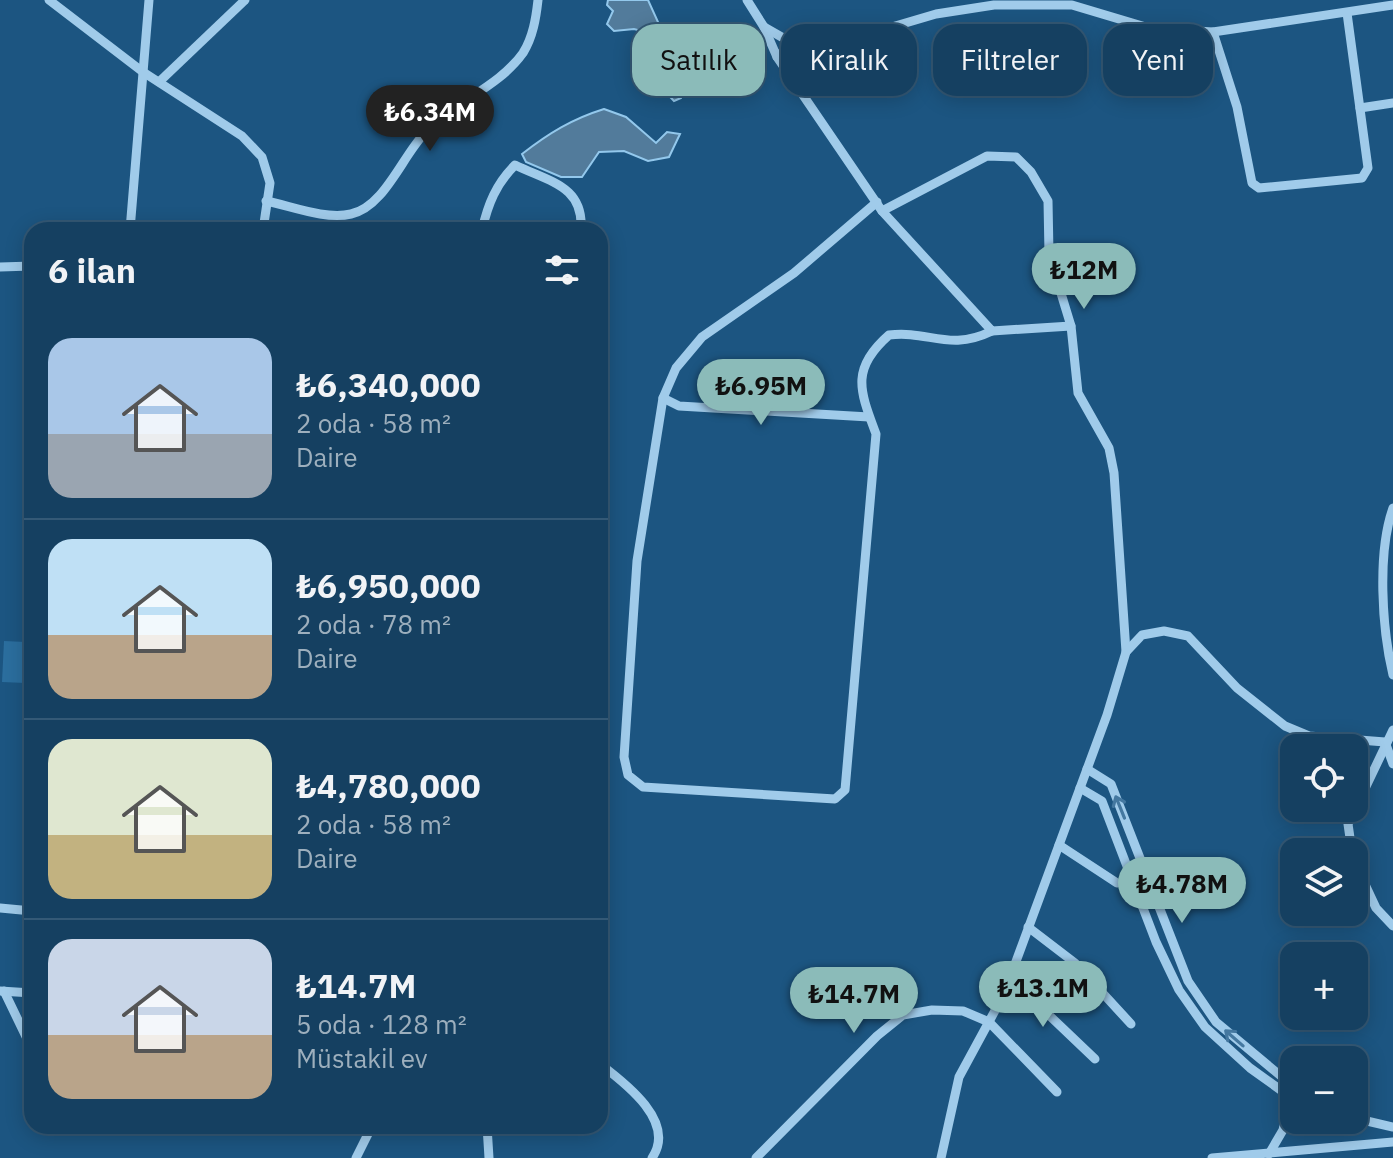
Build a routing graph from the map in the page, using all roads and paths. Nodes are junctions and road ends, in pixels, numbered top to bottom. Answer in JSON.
{"nodes":[{"id":1,"x":49,"y":0,"type":"edge"},
{"id":2,"x":149,"y":0,"type":"edge"},
{"id":3,"x":245,"y":0,"type":"edge"},
{"id":4,"x":538,"y":0,"type":"edge"},
{"id":5,"x":747,"y":0,"type":"edge"},
{"id":6,"x":1393,"y":5,"type":"edge"},
{"id":7,"x":1347,"y":13,"type":"junction"},
{"id":8,"x":762,"y":24,"type":"edge"},
{"id":9,"x":902,"y":24,"type":"edge"},
{"id":10,"x":1136,"y":24,"type":"edge"},
{"id":11,"x":765,"y":29,"type":"edge"},
{"id":12,"x":1213,"y":32,"type":"joint"},
{"id":13,"x":781,"y":53,"type":"edge"},
{"id":14,"x":777,"y":57,"type":"junction"},
{"id":15,"x":143,"y":72,"type":"junction"},
{"id":16,"x":159,"y":82,"type":"junction"},
{"id":17,"x":1393,"y":103,"type":"edge"},
{"id":18,"x":1360,"y":108,"type":"junction"},
{"id":19,"x":266,"y":201,"type":"junction"},
{"id":20,"x":880,"y":207,"type":"junction"},
{"id":21,"x":131,"y":222,"type":"edge"},
{"id":22,"x":264,"y":222,"type":"edge"},
{"id":23,"x":485,"y":222,"type":"edge"},
{"id":24,"x":582,"y":222,"type":"edge"},
{"id":25,"x":24,"y":266,"type":"edge"},
{"id":26,"x":0,"y":267,"type":"edge"},
{"id":27,"x":1071,"y":326,"type":"junction"},
{"id":28,"x":992,"y":331,"type":"junction"},
{"id":29,"x":663,"y":398,"type":"junction"},
{"id":30,"x":869,"y":417,"type":"junction"},
{"id":31,"x":1393,"y":508,"type":"edge"},
{"id":32,"x":1126,"y":652,"type":"junction"},
{"id":33,"x":1393,"y":675,"type":"edge"},
{"id":34,"x":1393,"y":730,"type":"edge"},
{"id":35,"x":1385,"y":742,"type":"junction"},
{"id":36,"x":1393,"y":764,"type":"edge"},
{"id":37,"x":1087,"y":769,"type":"junction"},
{"id":38,"x":1080,"y":788,"type":"junction"},
{"id":39,"x":1350,"y":838,"type":"edge"},
{"id":40,"x":1059,"y":845,"type":"junction"},
{"id":41,"x":1117,"y":883,"type":"dead end"},
{"id":42,"x":1368,"y":891,"type":"edge"},
{"id":43,"x":0,"y":908,"type":"edge"},
{"id":44,"x":24,"y":910,"type":"edge"},
{"id":45,"x":1393,"y":926,"type":"edge"},
{"id":46,"x":1028,"y":927,"type":"junction"},
{"id":47,"x":1010,"y":978,"type":"junction"},
{"id":48,"x":2,"y":991,"type":"edge"},
{"id":49,"x":24,"y":992,"type":"edge"},
{"id":50,"x":989,"y":1022,"type":"junction"},
{"id":51,"x":1131,"y":1024,"type":"dead end"},
{"id":52,"x":24,"y":1034,"type":"edge"},
{"id":53,"x":1095,"y":1059,"type":"dead end"},
{"id":54,"x":608,"y":1072,"type":"edge"},
{"id":55,"x":1280,"y":1081,"type":"edge"},
{"id":56,"x":1280,"y":1085,"type":"edge"},
{"id":57,"x":1057,"y":1092,"type":"dead end"},
{"id":58,"x":1368,"y":1121,"type":"edge"},
{"id":59,"x":1393,"y":1127,"type":"edge"},
{"id":60,"x":368,"y":1134,"type":"edge"},
{"id":61,"x":488,"y":1134,"type":"edge"},
{"id":62,"x":1281,"y":1134,"type":"edge"},
{"id":63,"x":1393,"y":1142,"type":"edge"},
{"id":64,"x":1269,"y":1154,"type":"junction"},
{"id":65,"x":356,"y":1158,"type":"edge"},
{"id":66,"x":489,"y":1158,"type":"edge"},
{"id":67,"x":652,"y":1158,"type":"edge"},
{"id":68,"x":756,"y":1158,"type":"edge"},
{"id":69,"x":941,"y":1158,"type":"edge"},
{"id":70,"x":1212,"y":1158,"type":"edge"}],
"edges":[{"from":1,"to":15,"type":"street"},
{"from":2,"to":15,"type":"street"},
{"from":3,"to":16,"type":"street"},
{"from":4,"to":19,"type":"street"},
{"from":5,"to":8,"type":"street"},
{"from":6,"to":7,"type":"street"},
{"from":7,"to":12,"type":"street"},
{"from":7,"to":18,"type":"street"},
{"from":9,"to":10,"type":"street"},
{"from":11,"to":14,"type":"street"},
{"from":12,"to":18,"type":"street"},
{"from":13,"to":14,"type":"street"},
{"from":14,"to":20,"type":"street"},
{"from":15,"to":16,"type":"street"},
{"from":15,"to":21,"type":"street"},
{"from":16,"to":19,"type":"street"},
{"from":17,"to":18,"type":"street"},
{"from":19,"to":22,"type":"street"},
{"from":20,"to":27,"type":"street"},
{"from":20,"to":28,"type":"street"},
{"from":20,"to":29,"type":"street"},
{"from":23,"to":24,"type":"street"},
{"from":25,"to":26,"type":"street"},
{"from":27,"to":28,"type":"street"},
{"from":27,"to":32,"type":"street"},
{"from":28,"to":30,"type":"street"},
{"from":29,"to":30,"type":"street"},
{"from":29,"to":30,"type":"street"},
{"from":31,"to":33,"type":"street"},
{"from":32,"to":35,"type":"street"},
{"from":32,"to":37,"type":"street"},
{"from":34,"to":35,"type":"street"},
{"from":35,"to":36,"type":"street"},
{"from":35,"to":39,"type":"street"},
{"from":37,"to":38,"type":"street"},
{"from":55,"to":37,"type":"street","one_way":true},
{"from":38,"to":40,"type":"street"},
{"from":38,"to":56,"type":"street"},
{"from":40,"to":41,"type":"street"},
{"from":40,"to":46,"type":"street"},
{"from":42,"to":45,"type":"street"},
{"from":43,"to":44,"type":"street"},
{"from":46,"to":47,"type":"street"},
{"from":46,"to":51,"type":"street"},
{"from":47,"to":50,"type":"street"},
{"from":47,"to":53,"type":"street"},
{"from":48,"to":49,"type":"street"},
{"from":48,"to":52,"type":"street"},
{"from":50,"to":57,"type":"street"},
{"from":50,"to":68,"type":"street"},
{"from":50,"to":69,"type":"street"},
{"from":54,"to":67,"type":"street"},
{"from":58,"to":59,"type":"street"},
{"from":60,"to":65,"type":"street"},
{"from":61,"to":66,"type":"street"},
{"from":62,"to":64,"type":"street"},
{"from":63,"to":64,"type":"street"},
{"from":64,"to":70,"type":"street"}]}
